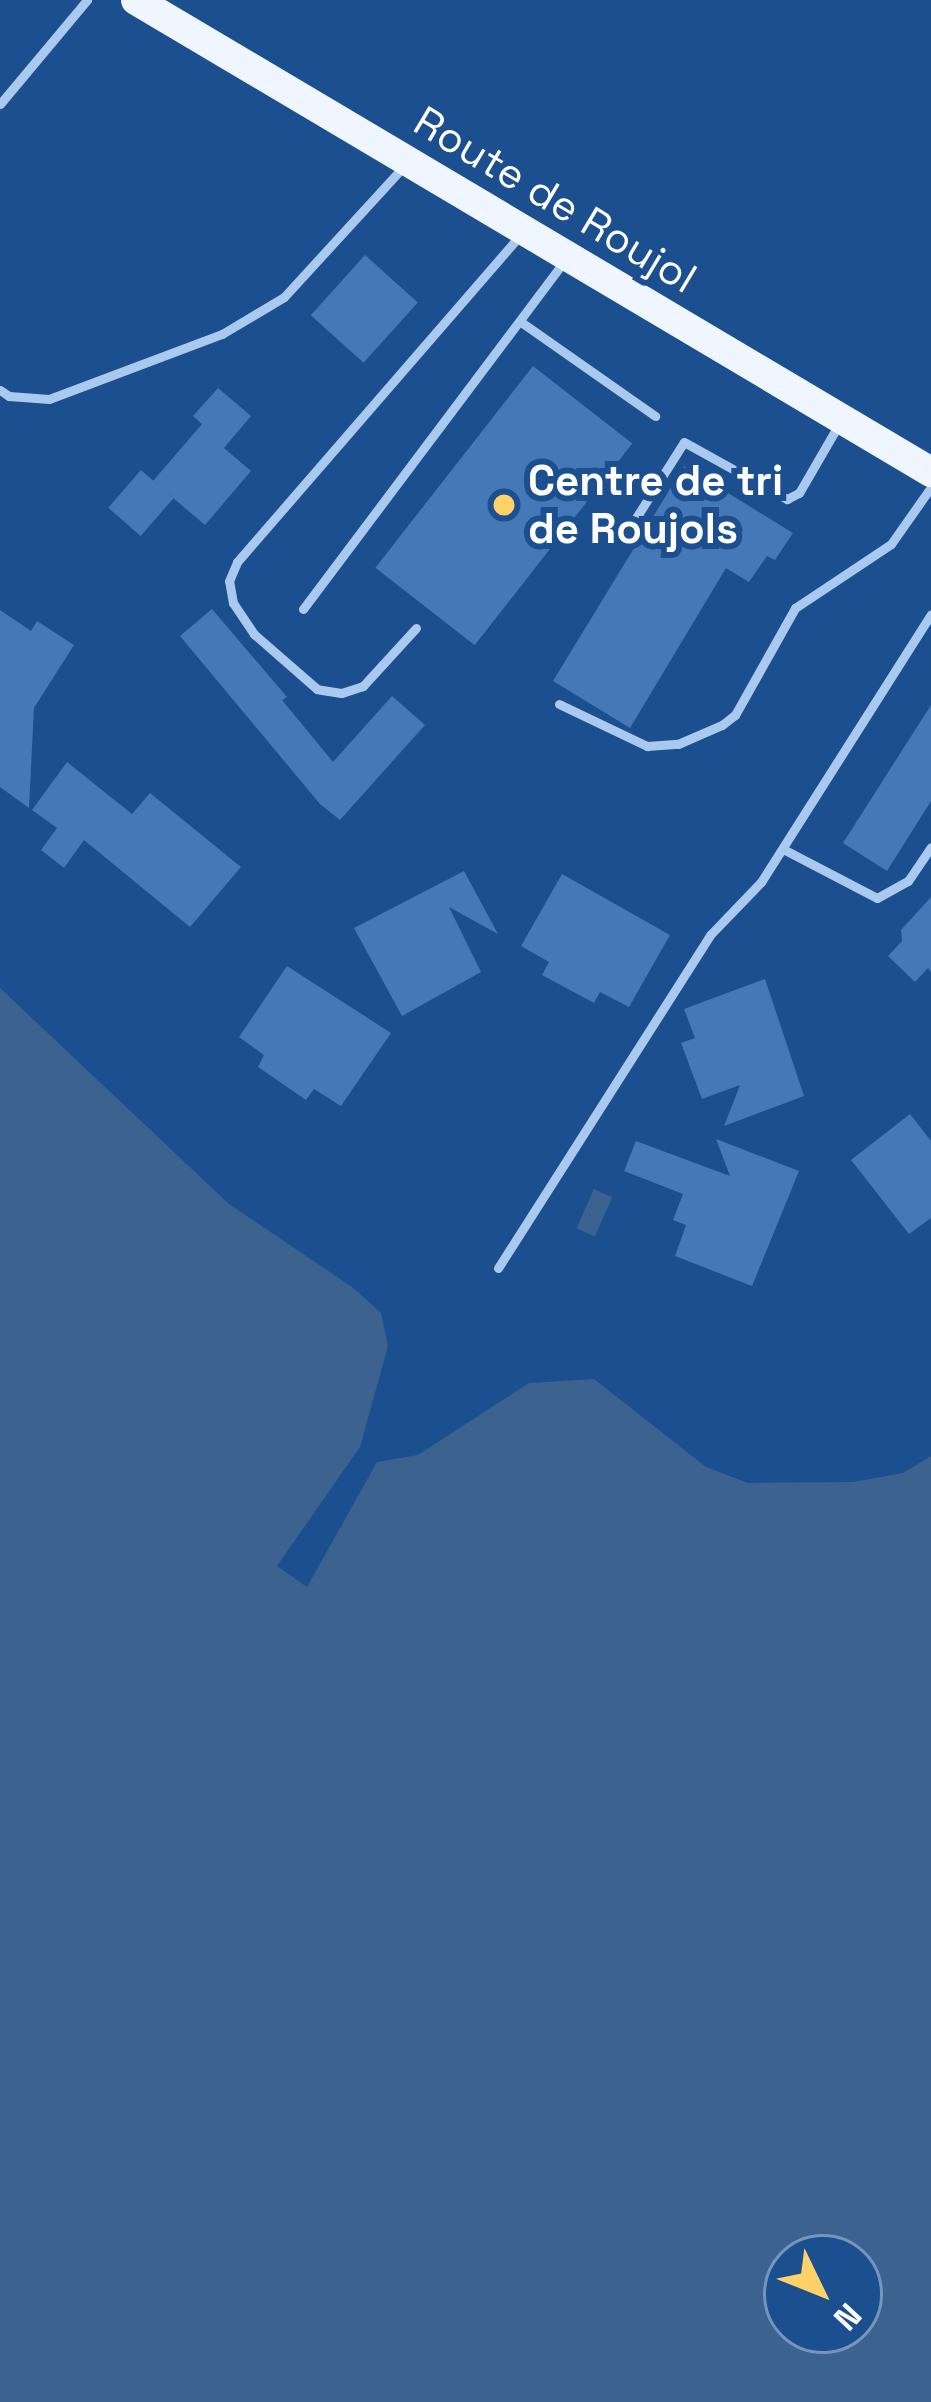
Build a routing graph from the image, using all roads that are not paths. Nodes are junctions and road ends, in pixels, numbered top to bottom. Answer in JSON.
{"nodes":[{"id":1,"x":86,"y":0,"type":"edge"},
{"id":2,"x":136,"y":0,"type":"edge"},
{"id":3,"x":0,"y":104,"type":"edge"},
{"id":4,"x":408,"y":161,"type":"junction"},
{"id":5,"x":524,"y":230,"type":"junction"},
{"id":6,"x":568,"y":256,"type":"junction"},
{"id":7,"x":521,"y":322,"type":"junction"},
{"id":8,"x":3,"y":395,"type":"edge"},
{"id":9,"x":655,"y":416,"type":"dead end"},
{"id":10,"x":842,"y":419,"type":"junction"},
{"id":11,"x":931,"y":472,"type":"edge"},
{"id":12,"x":931,"y":487,"type":"edge"},
{"id":13,"x":634,"y":521,"type":"dead end"},
{"id":14,"x":303,"y":609,"type":"dead end"},
{"id":15,"x":931,"y":614,"type":"edge"},
{"id":16,"x":416,"y":628,"type":"dead end"},
{"id":17,"x":559,"y":704,"type":"dead end"},
{"id":18,"x":931,"y":847,"type":"edge"},
{"id":19,"x":783,"y":849,"type":"junction"},
{"id":20,"x":499,"y":1268,"type":"dead end"}],
"edges":[{"from":1,"to":3,"type":"lane"},
{"from":2,"to":4,"type":"main road","name":"Route de Roujol"},
{"from":4,"to":5,"type":"main road","name":"Route de Roujol"},
{"from":4,"to":8,"type":"lane"},
{"from":5,"to":6,"type":"main road","name":"Route de Roujol"},
{"from":5,"to":16,"type":"lane"},
{"from":6,"to":7,"type":"lane"},
{"from":6,"to":10,"type":"main road","name":"Route de Roujol"},
{"from":7,"to":9,"type":"lane"},
{"from":7,"to":14,"type":"lane"},
{"from":10,"to":11,"type":"main road","name":"Route de Roujol"},
{"from":10,"to":13,"type":"lane"},
{"from":12,"to":17,"type":"lane"},
{"from":15,"to":19,"type":"lane"},
{"from":18,"to":19,"type":"lane"},
{"from":19,"to":20,"type":"lane"}]}
